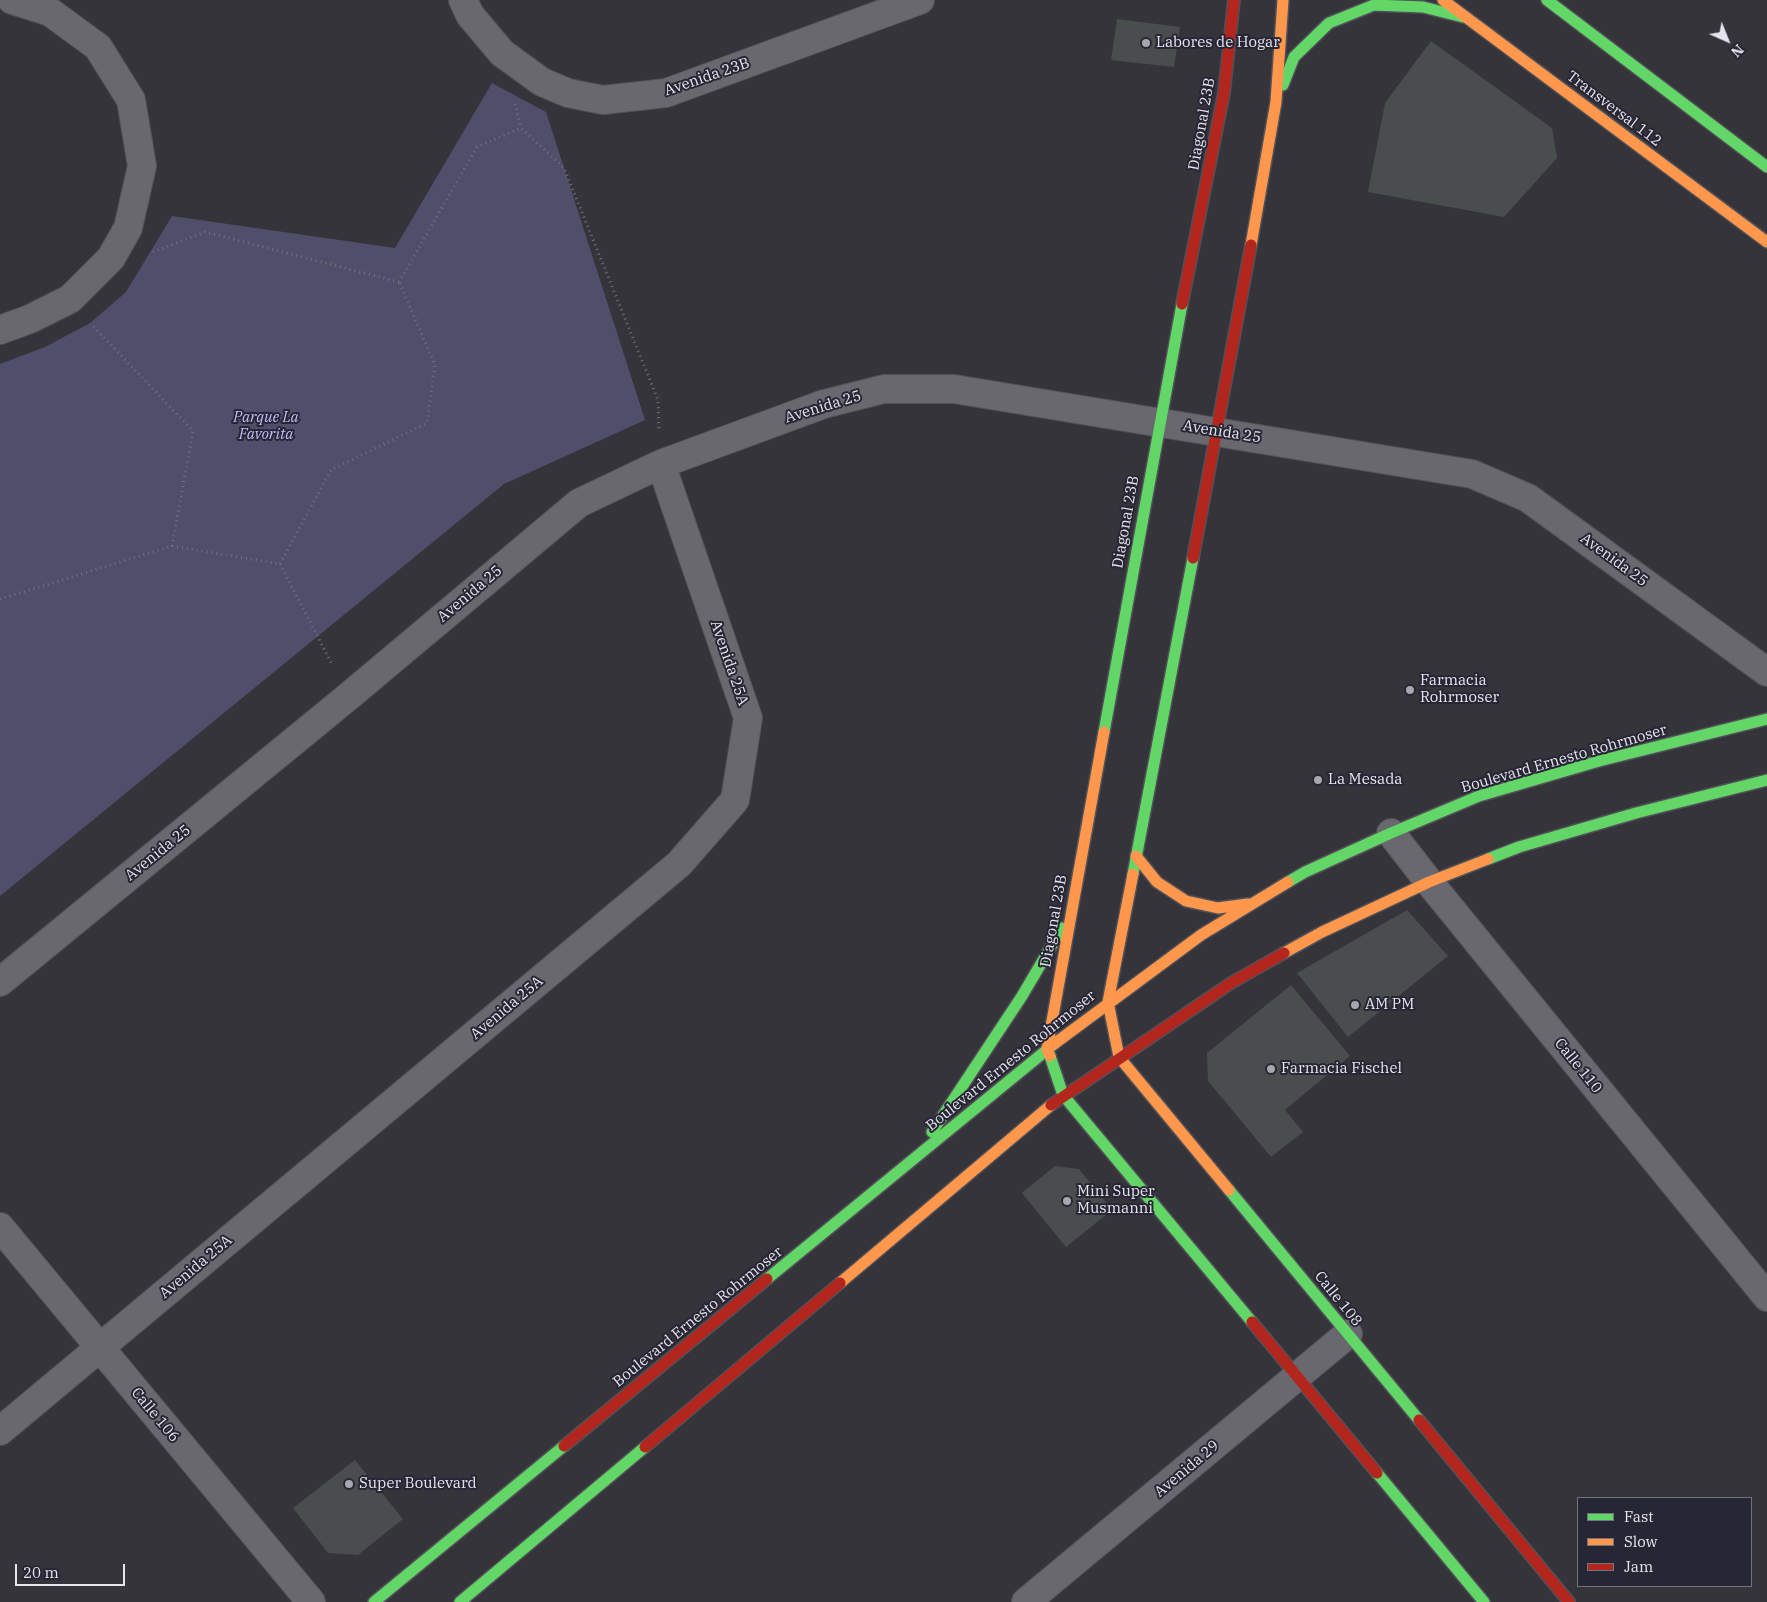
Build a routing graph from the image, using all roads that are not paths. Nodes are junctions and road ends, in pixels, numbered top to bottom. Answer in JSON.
{"nodes":[{"id":1,"x":12,"y":0,"type":"edge"},
{"id":2,"x":463,"y":0,"type":"edge"},
{"id":3,"x":920,"y":0,"type":"edge"},
{"id":4,"x":1234,"y":0,"type":"edge"},
{"id":5,"x":1283,"y":0,"type":"edge"},
{"id":6,"x":1443,"y":0,"type":"edge"},
{"id":7,"x":1547,"y":0,"type":"edge"},
{"id":8,"x":1467,"y":17,"type":"junction"},
{"id":9,"x":1276,"y":102,"type":"junction"},
{"id":10,"x":1767,"y":168,"type":"edge"},
{"id":11,"x":1767,"y":242,"type":"edge"},
{"id":12,"x":0,"y":330,"type":"edge"},
{"id":13,"x":1160,"y":422,"type":"junction"},
{"id":14,"x":1218,"y":431,"type":"junction"},
{"id":15,"x":661,"y":464,"type":"junction"},
{"id":16,"x":1767,"y":672,"type":"edge"},
{"id":17,"x":1767,"y":719,"type":"edge"},
{"id":18,"x":1767,"y":780,"type":"edge"},
{"id":19,"x":1391,"y":832,"type":"junction"},
{"id":20,"x":1136,"y":856,"type":"junction"},
{"id":21,"x":1429,"y":882,"type":"junction"},
{"id":22,"x":1252,"y":904,"type":"junction"},
{"id":23,"x":1071,"y":911,"type":"junction"},
{"id":24,"x":0,"y":982,"type":"edge"},
{"id":25,"x":1108,"y":1002,"type":"junction"},
{"id":26,"x":1047,"y":1050,"type":"junction"},
{"id":27,"x":1119,"y":1057,"type":"junction"},
{"id":28,"x":1063,"y":1095,"type":"junction"},
{"id":29,"x":912,"y":1160,"type":"junction"},
{"id":30,"x":0,"y":1227,"type":"edge"},
{"id":31,"x":1767,"y":1297,"type":"edge"},
{"id":32,"x":1348,"y":1334,"type":"junction"},
{"id":33,"x":99,"y":1349,"type":"junction"},
{"id":34,"x":1298,"y":1377,"type":"junction"},
{"id":35,"x":0,"y":1431,"type":"edge"},
{"id":36,"x":311,"y":1602,"type":"edge"},
{"id":37,"x":374,"y":1602,"type":"edge"},
{"id":38,"x":460,"y":1602,"type":"edge"},
{"id":39,"x":1026,"y":1602,"type":"edge"},
{"id":40,"x":1484,"y":1602,"type":"edge"},
{"id":41,"x":1569,"y":1602,"type":"edge"}],
"edges":[{"from":1,"to":12,"type":"street"},
{"from":2,"to":3,"type":"street","name":"Avenida 23B"},
{"from":4,"to":13,"type":"main road","name":"Diagonal 23B"},
{"from":5,"to":9,"type":"main road"},
{"from":6,"to":8,"type":"main road","name":"Transversal 112"},
{"from":7,"to":10,"type":"main road"},
{"from":8,"to":9,"type":"main road"},
{"from":8,"to":11,"type":"main road","name":"Transversal 112"},
{"from":9,"to":14,"type":"main road"},
{"from":13,"to":14,"type":"street","name":"Avenida 25"},
{"from":13,"to":15,"type":"street","name":"Avenida 25"},
{"from":13,"to":23,"type":"main road","name":"Diagonal 23B"},
{"from":14,"to":16,"type":"street","name":"Avenida 25"},
{"from":14,"to":20,"type":"main road"},
{"from":15,"to":24,"type":"street","name":"Avenida 25"},
{"from":15,"to":33,"type":"street","name":"Avenida 25A"},
{"from":17,"to":19,"type":"main road","name":"Boulevard Ernesto Rohrmoser"},
{"from":18,"to":21,"type":"main road"},
{"from":19,"to":21,"type":"street","name":"Calle 110"},
{"from":19,"to":22,"type":"main road","name":"Boulevard Ernesto Rohrmoser"},
{"from":20,"to":22,"type":"main road"},
{"from":20,"to":25,"type":"main road"},
{"from":21,"to":27,"type":"main road"},
{"from":21,"to":31,"type":"street","name":"Calle 110"},
{"from":22,"to":25,"type":"main road","name":"Boulevard Ernesto Rohrmoser"},
{"from":23,"to":26,"type":"main road","name":"Diagonal 23B"},
{"from":23,"to":29,"type":"main road"},
{"from":25,"to":26,"type":"main road","name":"Boulevard Ernesto Rohrmoser"},
{"from":25,"to":27,"type":"main road","name":"Calle 108"},
{"from":26,"to":28,"type":"main road"},
{"from":26,"to":29,"type":"main road","name":"Boulevard Ernesto Rohrmoser"},
{"from":27,"to":28,"type":"main road"},
{"from":27,"to":32,"type":"main road","name":"Calle 108"},
{"from":28,"to":34,"type":"main road"},
{"from":28,"to":38,"type":"main road"},
{"from":29,"to":37,"type":"main road","name":"Boulevard Ernesto Rohrmoser"},
{"from":30,"to":33,"type":"street","name":"Calle 106"},
{"from":32,"to":34,"type":"street","name":"Avenida 29"},
{"from":32,"to":41,"type":"main road","name":"Calle 108"},
{"from":33,"to":35,"type":"street","name":"Avenida 25A"},
{"from":33,"to":36,"type":"street","name":"Calle 106"},
{"from":34,"to":39,"type":"street","name":"Avenida 29"},
{"from":34,"to":40,"type":"main road"}]}
